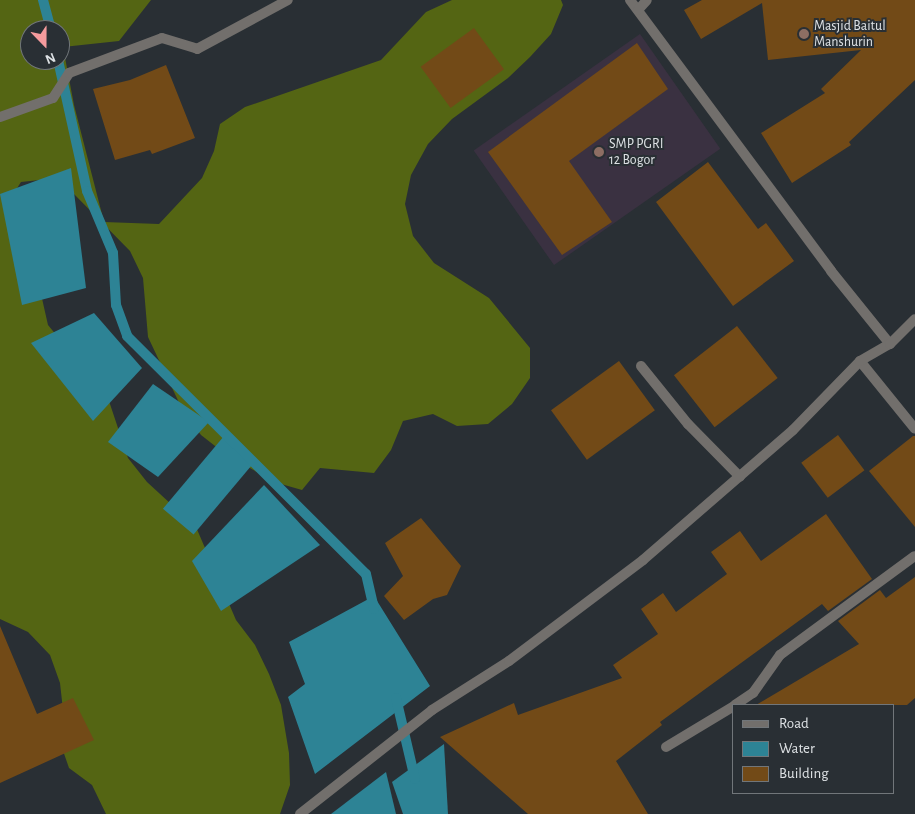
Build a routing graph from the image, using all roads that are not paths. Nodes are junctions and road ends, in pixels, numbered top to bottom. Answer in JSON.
{"nodes":[{"id":1,"x":288,"y":0,"type":"edge"},
{"id":2,"x":630,"y":0,"type":"edge"},
{"id":3,"x":647,"y":0,"type":"edge"},
{"id":4,"x":638,"y":10,"type":"junction"},
{"id":5,"x":0,"y":117,"type":"edge"},
{"id":6,"x":915,"y":319,"type":"edge"},
{"id":7,"x":890,"y":344,"type":"junction"},
{"id":8,"x":860,"y":361,"type":"junction"},
{"id":9,"x":641,"y":366,"type":"dead end"},
{"id":10,"x":915,"y":429,"type":"edge"},
{"id":11,"x":740,"y":477,"type":"junction"},
{"id":12,"x":915,"y":556,"type":"edge"},
{"id":13,"x":737,"y":704,"type":"edge"},
{"id":14,"x":732,"y":707,"type":"edge"},
{"id":15,"x":666,"y":747,"type":"dead end"},
{"id":16,"x":300,"y":814,"type":"edge"}],
"edges":[{"from":1,"to":5,"type":"street"},
{"from":2,"to":4,"type":"street"},
{"from":3,"to":4,"type":"street"},
{"from":4,"to":7,"type":"street"},
{"from":6,"to":7,"type":"street"},
{"from":7,"to":8,"type":"street"},
{"from":8,"to":10,"type":"street"},
{"from":8,"to":11,"type":"street"},
{"from":9,"to":11,"type":"street"},
{"from":11,"to":16,"type":"street"},
{"from":12,"to":13,"type":"street"},
{"from":14,"to":15,"type":"street"}]}
